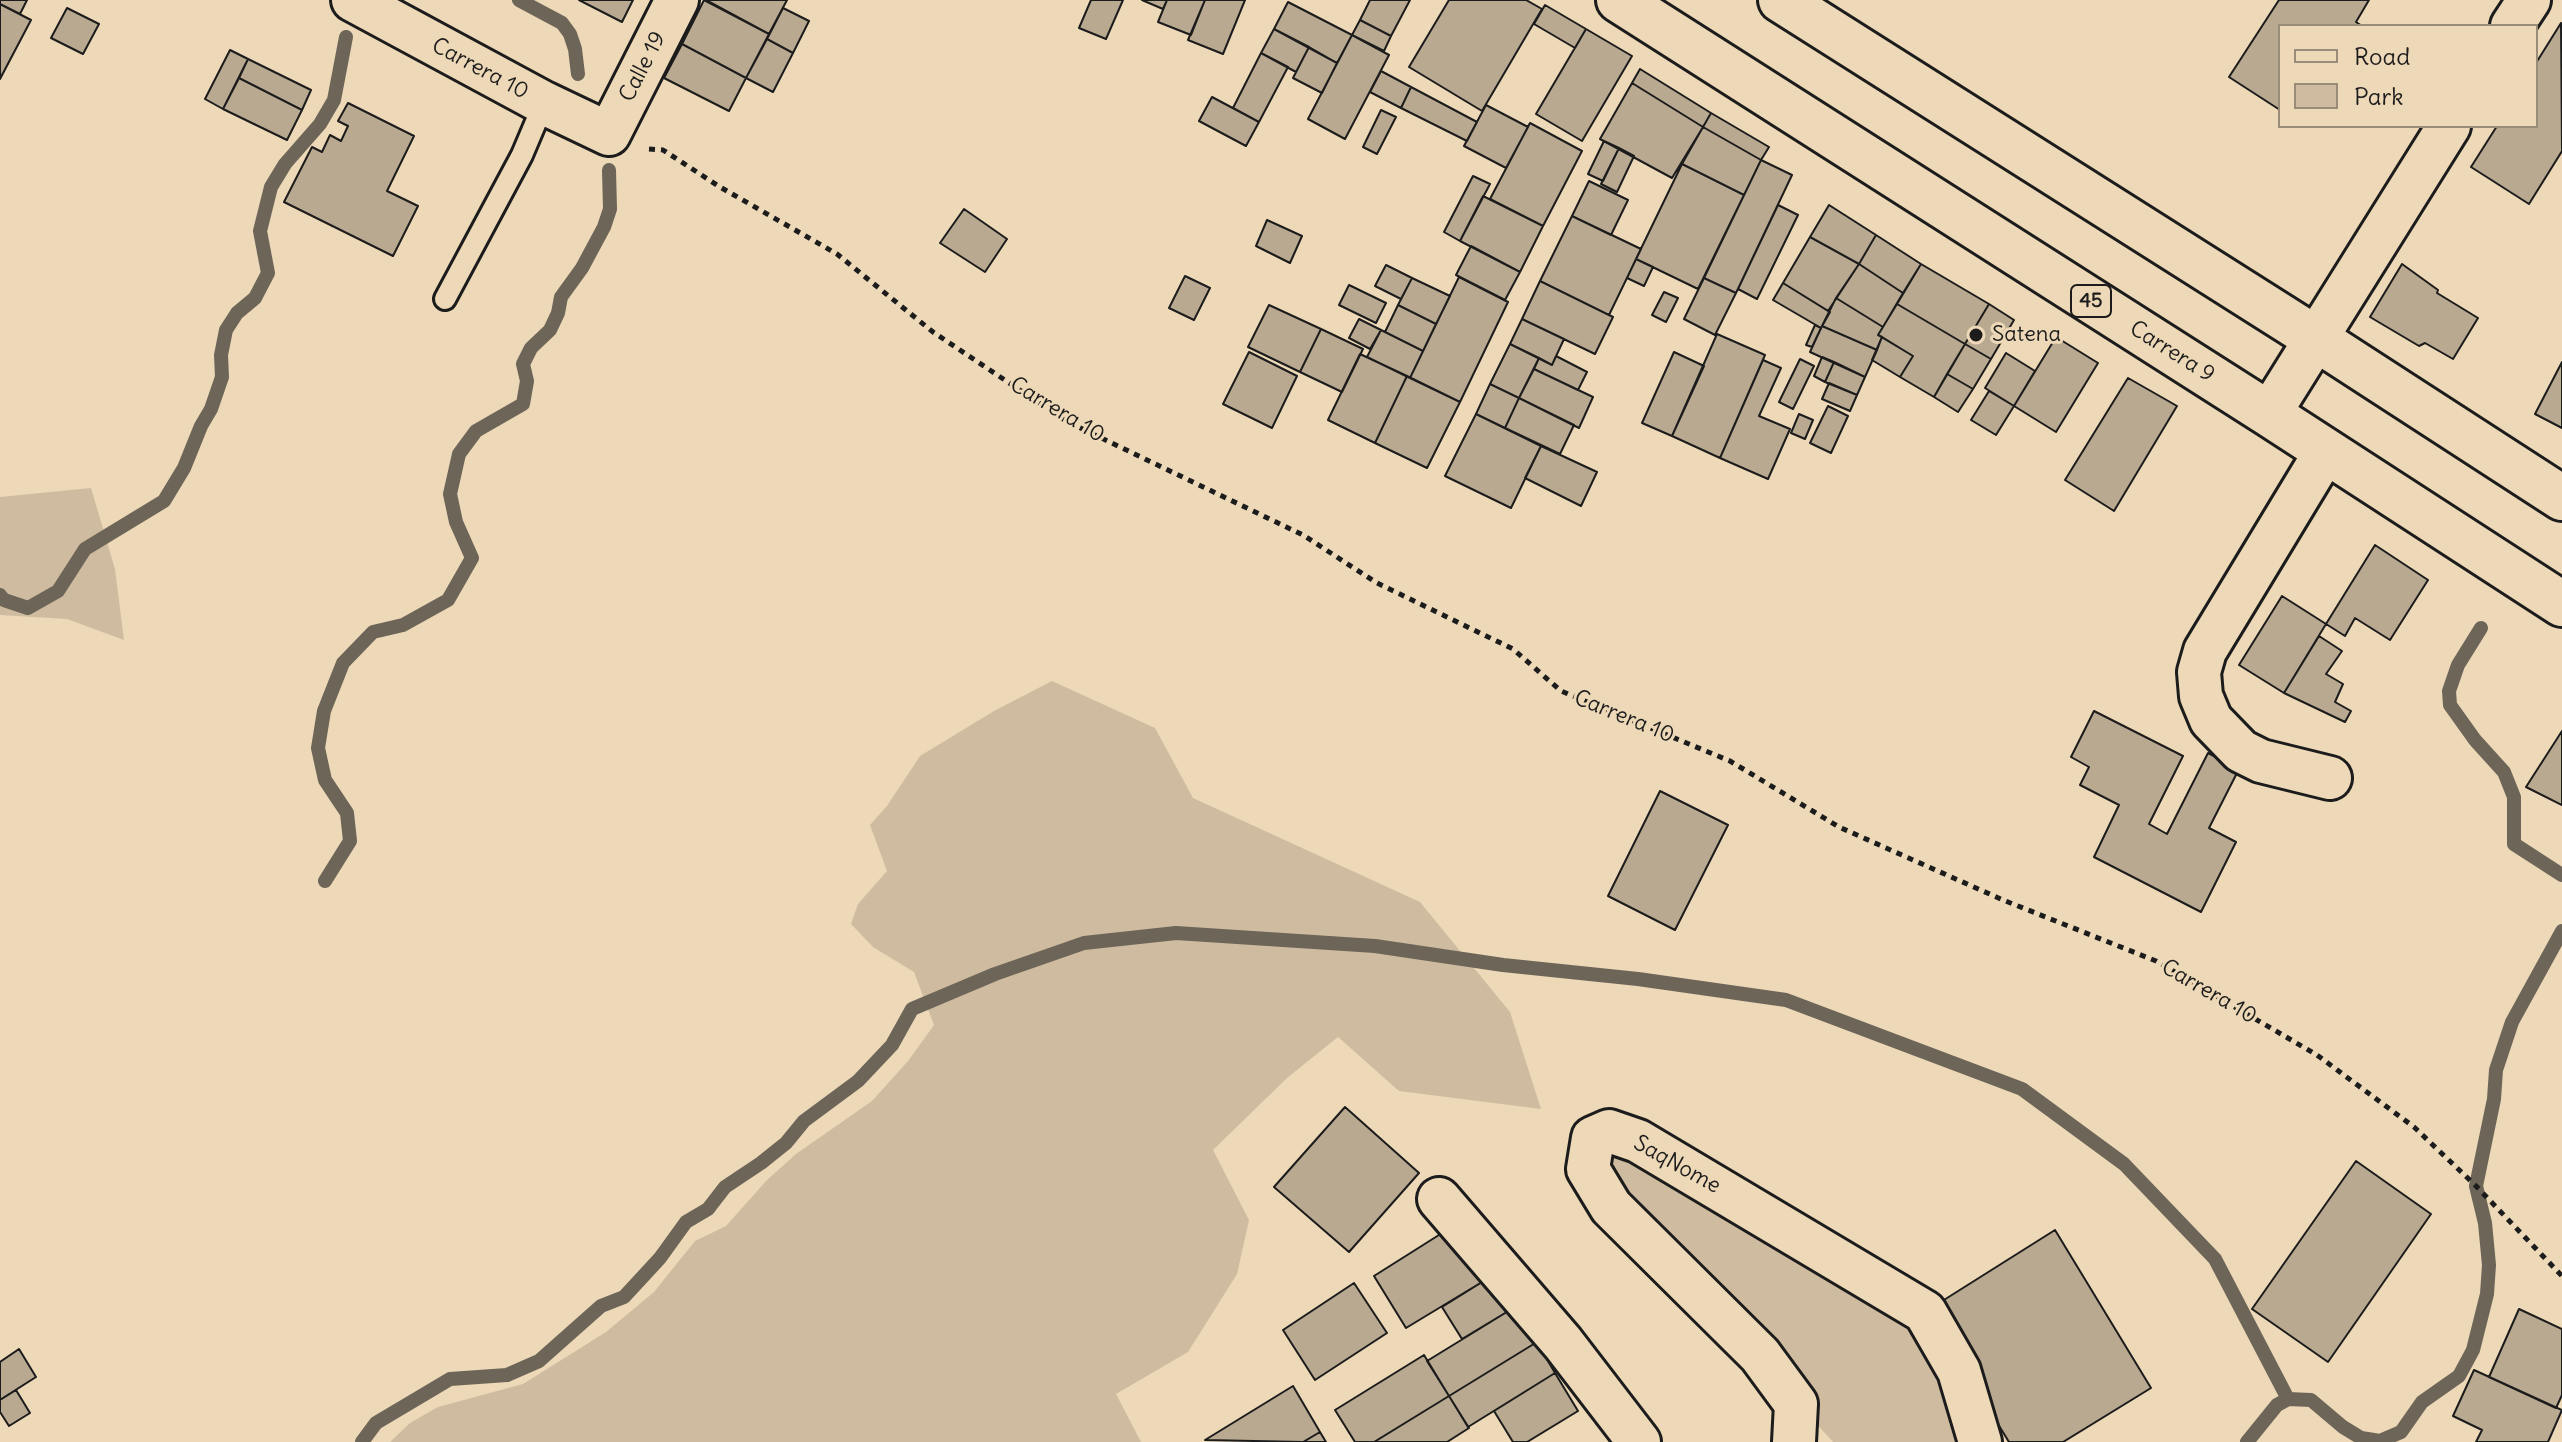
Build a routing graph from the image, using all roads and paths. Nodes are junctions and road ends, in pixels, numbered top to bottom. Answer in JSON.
{"nodes":[{"id":1,"x":677,"y":0,"type":"edge"},
{"id":2,"x":1619,"y":0,"type":"edge"},
{"id":3,"x":1781,"y":0,"type":"edge"},
{"id":4,"x":2529,"y":0,"type":"edge"},
{"id":5,"x":360,"y":4,"type":"edge"},
{"id":6,"x":2513,"y":24,"type":"edge"},
{"id":7,"x":544,"y":103,"type":"junction"},
{"id":8,"x":2448,"y":128,"type":"edge"},
{"id":9,"x":609,"y":134,"type":"joint"},
{"id":10,"x":647,"y":149,"type":"dead end"},
{"id":11,"x":445,"y":299,"type":"dead end"},
{"id":12,"x":2315,"y":338,"type":"junction"},
{"id":13,"x":2269,"y":414,"type":"junction"},
{"id":14,"x":2326,"y":451,"type":"junction"},
{"id":15,"x":2562,"y":498,"type":"edge"},
{"id":16,"x":2562,"y":604,"type":"edge"},
{"id":17,"x":2330,"y":778,"type":"dead end"},
{"id":18,"x":1439,"y":1199,"type":"dead end"},
{"id":19,"x":2562,"y":1276,"type":"edge"},
{"id":20,"x":1639,"y":1442,"type":"edge"},
{"id":21,"x":1794,"y":1442,"type":"edge"},
{"id":22,"x":1980,"y":1442,"type":"edge"}],
"edges":[{"from":1,"to":9,"type":"street","name":"Calle 19"},
{"from":2,"to":13,"type":"highway","name":"Carrera 9","number":"45"},
{"from":3,"to":12,"type":"highway"},
{"from":4,"to":6,"type":"street"},
{"from":5,"to":7,"type":"street","name":"Carrera 10"},
{"from":7,"to":9,"type":"street","name":"Carrera 10"},
{"from":7,"to":11,"type":"lane"},
{"from":8,"to":12,"type":"street"},
{"from":10,"to":19,"type":"path","name":"Carrera 10"},
{"from":12,"to":13,"type":"street"},
{"from":12,"to":15,"type":"highway"},
{"from":13,"to":14,"type":"highway","name":"Carrera 9","number":"45"},
{"from":14,"to":16,"type":"highway","name":"Carrera 9","number":"45"},
{"from":14,"to":17,"type":"street"},
{"from":18,"to":20,"type":"street"},
{"from":21,"to":22,"type":"street","name":"SaqNome"}]}
